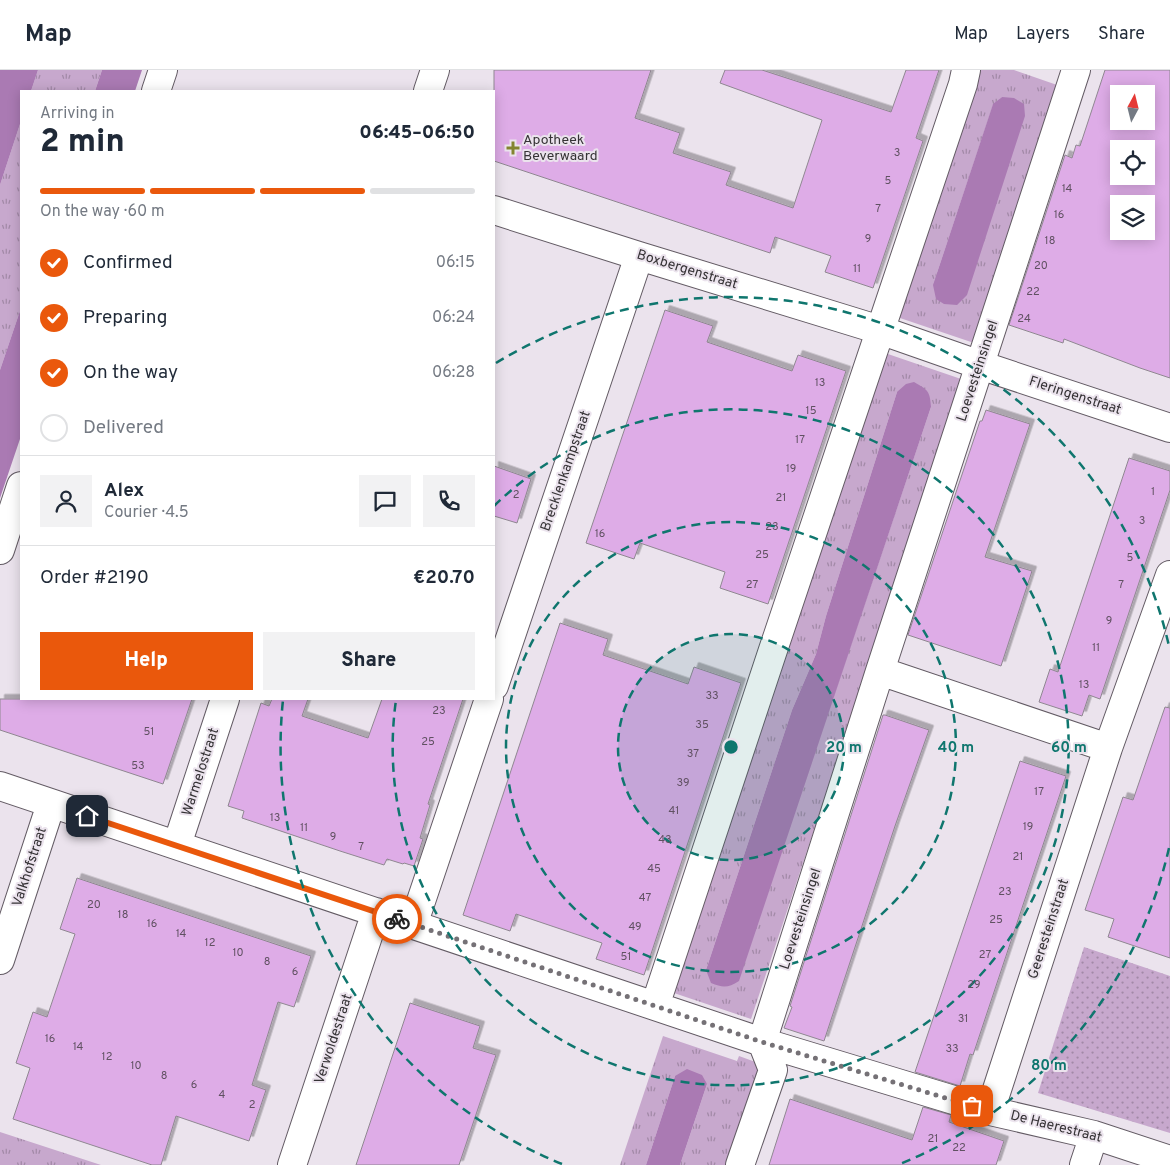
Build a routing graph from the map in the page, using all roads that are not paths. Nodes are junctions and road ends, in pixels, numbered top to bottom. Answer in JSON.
{"nodes":[{"id":1,"x":163,"y":70,"type":"edge"},
{"id":2,"x":435,"y":70,"type":"edge"},
{"id":3,"x":966,"y":70,"type":"edge"},
{"id":4,"x":1076,"y":70,"type":"edge"},
{"id":5,"x":156,"y":90,"type":"edge"},
{"id":6,"x":428,"y":90,"type":"edge"},
{"id":7,"x":495,"y":210,"type":"edge"},
{"id":8,"x":639,"y":256,"type":"junction"},
{"id":9,"x":880,"y":330,"type":"junction"},
{"id":10,"x":980,"y":364,"type":"junction"},
{"id":11,"x":1170,"y":428,"type":"edge"},
{"id":12,"x":20,"y":489,"type":"edge"},
{"id":13,"x":0,"y":550,"type":"edge"},
{"id":14,"x":1170,"y":575,"type":"edge"},
{"id":15,"x":880,"y":671,"type":"junction"},
{"id":16,"x":495,"y":683,"type":"edge"},
{"id":17,"x":226,"y":700,"type":"edge"},
{"id":18,"x":489,"y":700,"type":"edge"},
{"id":19,"x":1108,"y":748,"type":"junction"},
{"id":20,"x":0,"y":786,"type":"edge"},
{"id":21,"x":51,"y":804,"type":"junction"},
{"id":22,"x":177,"y":846,"type":"junction"},
{"id":23,"x":376,"y":912,"type":"junction"},
{"id":24,"x":413,"y":925,"type":"junction"},
{"id":25,"x":0,"y":960,"type":"edge"},
{"id":26,"x":655,"y":1006,"type":"junction"},
{"id":27,"x":762,"y":1042,"type":"junction"},
{"id":28,"x":990,"y":1111,"type":"junction"},
{"id":29,"x":1094,"y":1135,"type":"junction"},
{"id":30,"x":1170,"y":1160,"type":"edge"},
{"id":31,"x":292,"y":1165,"type":"edge"},
{"id":32,"x":740,"y":1165,"type":"edge"},
{"id":33,"x":1084,"y":1165,"type":"edge"}],
"edges":[{"from":1,"to":5,"type":"street"},
{"from":2,"to":6,"type":"street"},
{"from":3,"to":9,"type":"street"},
{"from":4,"to":10,"type":"street","name":"Loevesteinsingel"},
{"from":7,"to":8,"type":"street","name":"Boxbergenstraat"},
{"from":8,"to":9,"type":"street","name":"Boxbergenstraat"},
{"from":8,"to":16,"type":"street","name":"Brecklenkampstraat"},
{"from":9,"to":10,"type":"street","name":"Boxbergenstraat"},
{"from":9,"to":26,"type":"street"},
{"from":10,"to":11,"type":"street","name":"Fleringenstraat"},
{"from":10,"to":15,"type":"street","name":"Loevesteinsingel"},
{"from":12,"to":13,"type":"street"},
{"from":14,"to":19,"type":"street","name":"Geeresteinstraat"},
{"from":15,"to":19,"type":"street"},
{"from":15,"to":27,"type":"street","name":"Loevesteinsingel"},
{"from":17,"to":22,"type":"street","name":"Warmelostraat"},
{"from":18,"to":24,"type":"street"},
{"from":19,"to":28,"type":"street","name":"Geeresteinstraat"},
{"from":20,"to":21,"type":"street","name":"De Haerestraat"},
{"from":21,"to":22,"type":"street","name":"De Haerestraat"},
{"from":21,"to":25,"type":"street","name":"Valkhofstraat"},
{"from":22,"to":23,"type":"street","name":"De Haerestraat"},
{"from":23,"to":24,"type":"street","name":"De Haerestraat"},
{"from":23,"to":31,"type":"street","name":"Verwoldestraat"},
{"from":24,"to":26,"type":"street","name":"De Haerestraat"},
{"from":26,"to":27,"type":"street","name":"De Haerestraat"},
{"from":27,"to":28,"type":"street","name":"De Haerestraat"},
{"from":27,"to":32,"type":"street"},
{"from":28,"to":29,"type":"street","name":"De Haerestraat"},
{"from":29,"to":30,"type":"street","name":"De Haerestraat"},
{"from":29,"to":33,"type":"street"}]}
